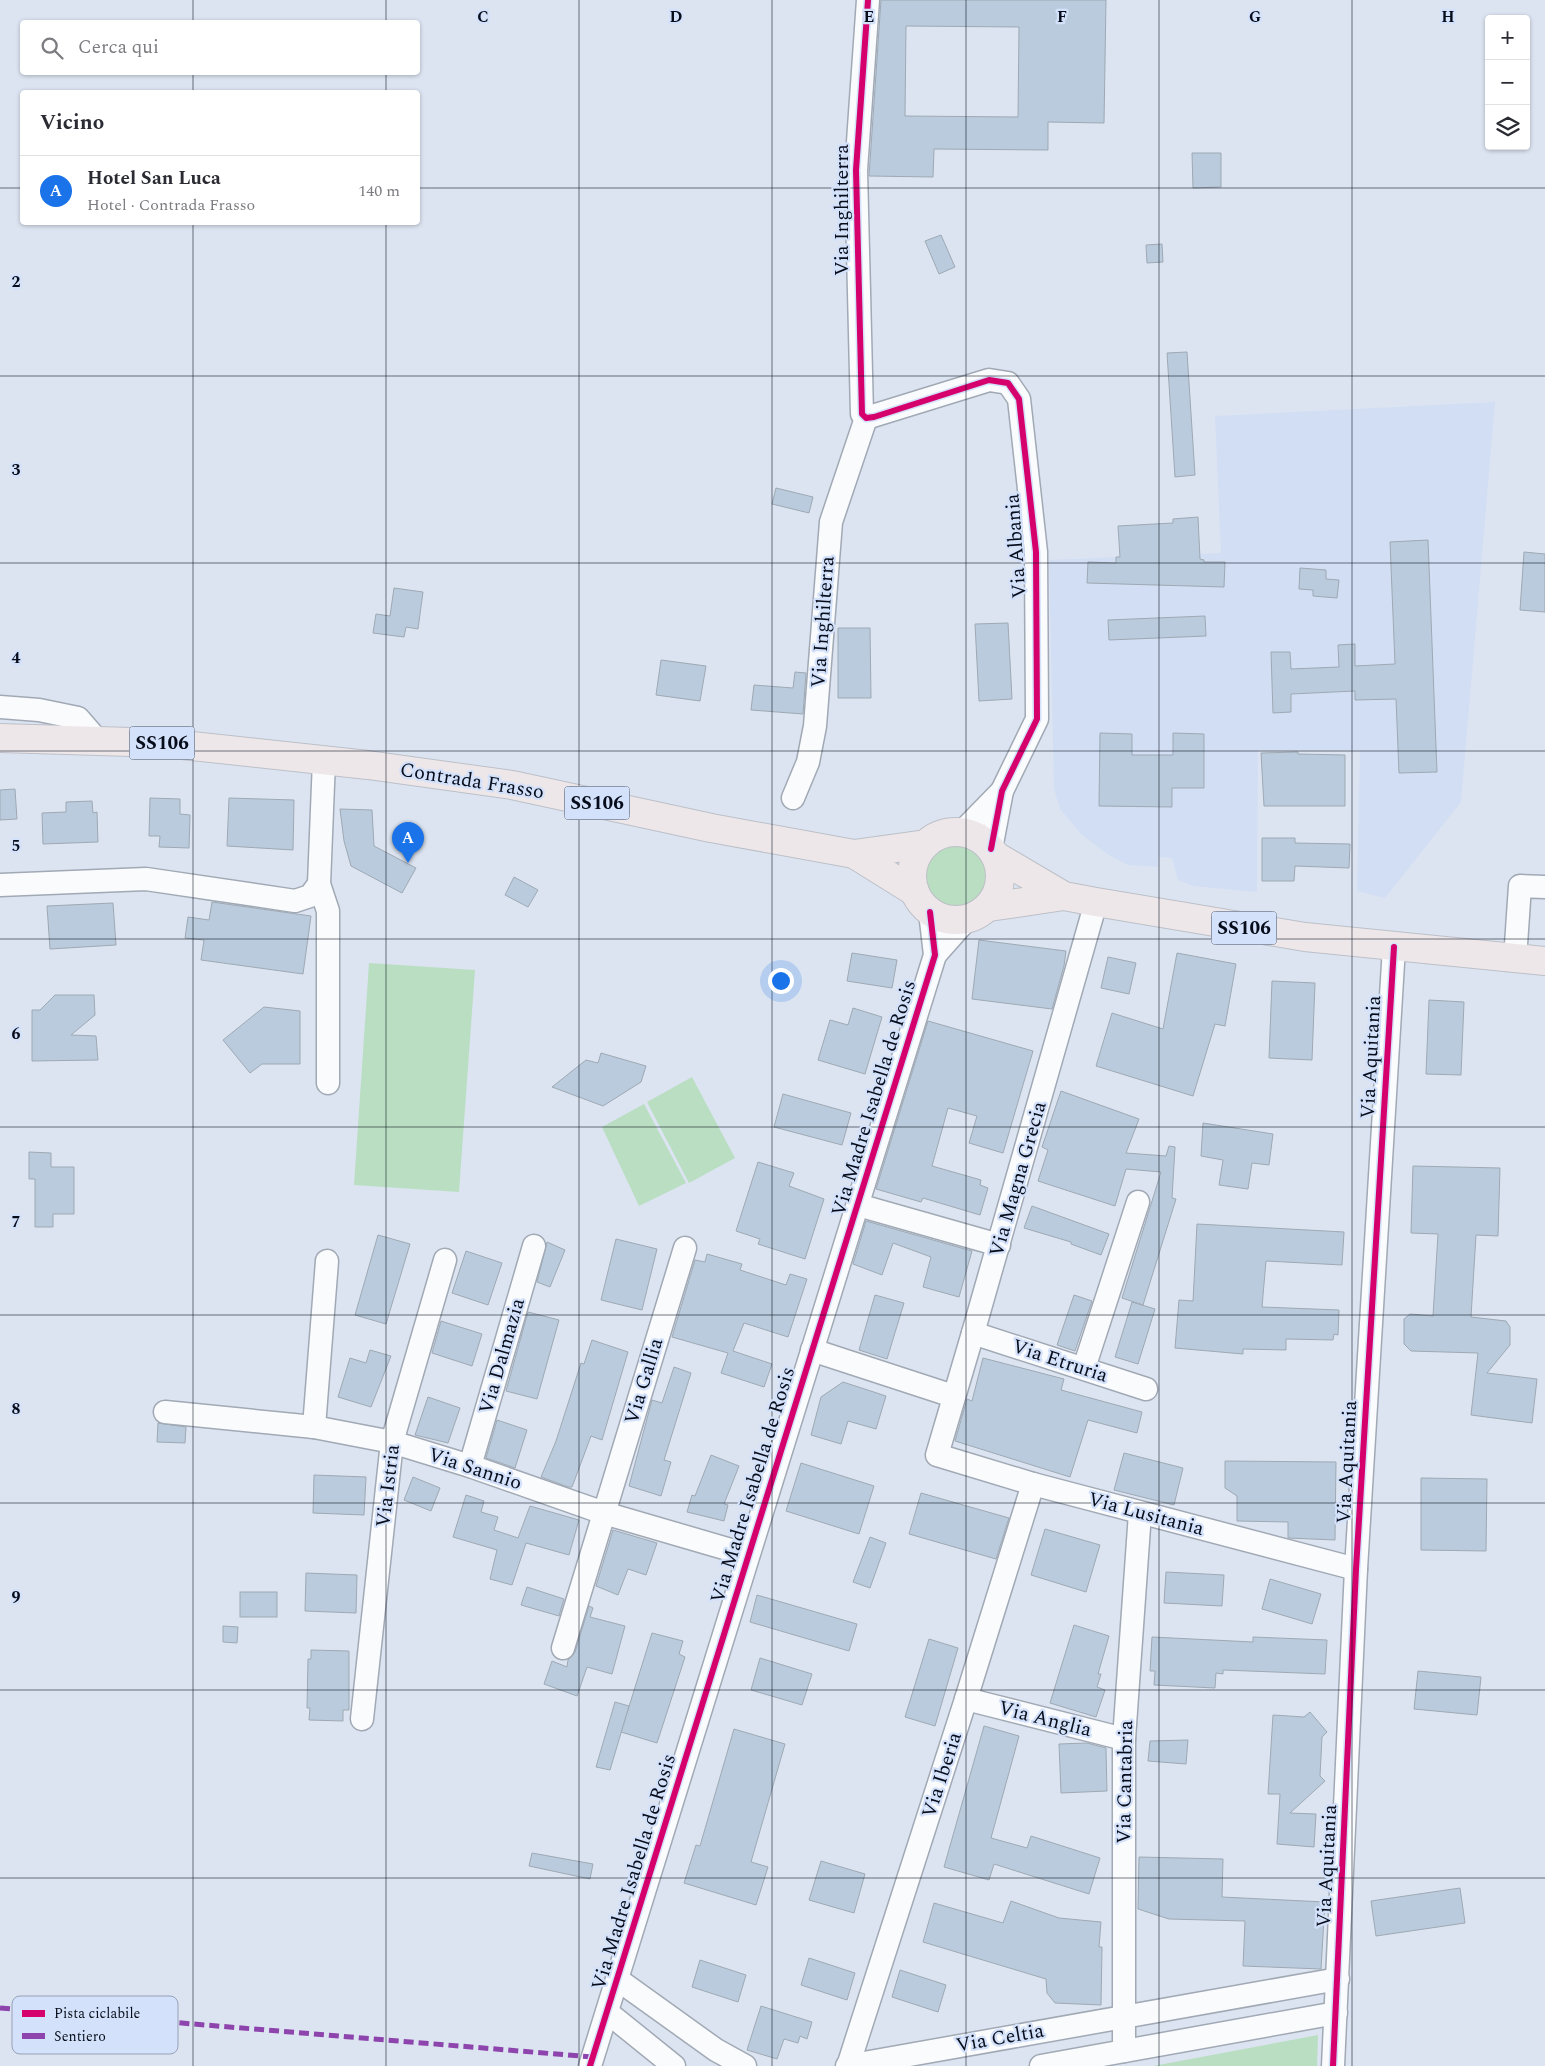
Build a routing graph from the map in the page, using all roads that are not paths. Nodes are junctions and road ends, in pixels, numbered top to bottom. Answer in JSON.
{"nodes":[{"id":1,"x":868,"y":0,"type":"edge"},
{"id":2,"x":866,"y":418,"type":"junction"},
{"id":3,"x":0,"y":707,"type":"edge"},
{"id":4,"x":0,"y":738,"type":"edge"},
{"id":5,"x":98,"y":741,"type":"junction"},
{"id":6,"x":324,"y":760,"type":"junction"},
{"id":7,"x":1002,"y":792,"type":"junction"},
{"id":8,"x":793,"y":798,"type":"dead end"},
{"id":9,"x":962,"y":832,"type":"junction"},
{"id":10,"x":926,"y":844,"type":"junction"},
{"id":11,"x":994,"y":852,"type":"junction"},
{"id":12,"x":854,"y":854,"type":"junction"},
{"id":13,"x":319,"y":884,"type":"junction"},
{"id":14,"x":0,"y":885,"type":"edge"},
{"id":15,"x":1545,"y":887,"type":"edge"},
{"id":16,"x":1064,"y":896,"type":"junction"},
{"id":17,"x":922,"y":902,"type":"junction"},
{"id":18,"x":1096,"y":902,"type":"junction"},
{"id":19,"x":978,"y":913,"type":"junction"},
{"id":20,"x":1394,"y":947,"type":"junction"},
{"id":21,"x":935,"y":955,"type":"junction"},
{"id":22,"x":1515,"y":959,"type":"junction"},
{"id":23,"x":1545,"y":961,"type":"edge"},
{"id":24,"x":328,"y":1082,"type":"dead end"},
{"id":25,"x":1138,"y":1202,"type":"dead end"},
{"id":26,"x":858,"y":1204,"type":"junction"},
{"id":27,"x":999,"y":1245,"type":"junction"},
{"id":28,"x":534,"y":1246,"type":"dead end"},
{"id":29,"x":685,"y":1248,"type":"dead end"},
{"id":30,"x":445,"y":1260,"type":"dead end"},
{"id":31,"x":327,"y":1261,"type":"dead end"},
{"id":32,"x":974,"y":1333,"type":"junction"},
{"id":33,"x":812,"y":1350,"type":"junction"},
{"id":34,"x":1084,"y":1368,"type":"junction"},
{"id":35,"x":1146,"y":1389,"type":"dead end"},
{"id":36,"x":953,"y":1396,"type":"junction"},
{"id":37,"x":165,"y":1412,"type":"dead end"},
{"id":38,"x":314,"y":1427,"type":"junction"},
{"id":39,"x":392,"y":1442,"type":"junction"},
{"id":40,"x":937,"y":1455,"type":"joint"},
{"id":41,"x":470,"y":1466,"type":"junction"},
{"id":42,"x":1033,"y":1484,"type":"junction"},
{"id":43,"x":1140,"y":1513,"type":"junction"},
{"id":44,"x":604,"y":1514,"type":"junction"},
{"id":45,"x":748,"y":1555,"type":"junction"},
{"id":46,"x":1356,"y":1569,"type":"junction"},
{"id":47,"x":563,"y":1648,"type":"dead end"},
{"id":48,"x":966,"y":1699,"type":"junction"},
{"id":49,"x":362,"y":1719,"type":"dead end"},
{"id":50,"x":1124,"y":1739,"type":"junction"},
{"id":51,"x":617,"y":1979,"type":"junction"},
{"id":52,"x":1338,"y":1979,"type":"junction"},
{"id":53,"x":608,"y":2012,"type":"junction"},
{"id":54,"x":1336,"y":2012,"type":"junction"},
{"id":55,"x":1123,"y":2016,"type":"junction"},
{"id":56,"x":1124,"y":2051,"type":"junction"},
{"id":57,"x":590,"y":2066,"type":"edge"},
{"id":58,"x":674,"y":2066,"type":"edge"},
{"id":59,"x":745,"y":2066,"type":"edge"},
{"id":60,"x":848,"y":2066,"type":"edge"},
{"id":61,"x":1042,"y":2066,"type":"edge"},
{"id":62,"x":1333,"y":2066,"type":"edge"}],
"edges":[{"from":1,"to":2,"type":"street","name":"Via Inghilterra"},
{"from":2,"to":7,"type":"street","name":"Via Albania"},
{"from":2,"to":8,"type":"street","name":"Via Inghilterra"},
{"from":3,"to":5,"type":"street"},
{"from":4,"to":5,"type":"main road","name":"Contrada Frasso","number":"SS106"},
{"from":5,"to":6,"type":"main road","name":"Contrada Frasso","number":"SS106"},
{"from":6,"to":12,"type":"main road","name":"Contrada Frasso","number":"SS106"},
{"from":6,"to":13,"type":"street"},
{"from":7,"to":9,"type":"street","name":"Via Albania"},
{"from":7,"to":11,"type":"street","name":"Via Albania"},
{"from":9,"to":10,"type":"main road","number":"SS106"},
{"from":9,"to":11,"type":"main road","number":"SS106"},
{"from":10,"to":12,"type":"main road","name":"Contrada Frasso","number":"SS106"},
{"from":10,"to":17,"type":"main road"},
{"from":11,"to":16,"type":"main road","number":"SS106"},
{"from":11,"to":19,"type":"main road"},
{"from":12,"to":17,"type":"main road","name":"Contrada Frasso","number":"SS106"},
{"from":13,"to":14,"type":"street"},
{"from":13,"to":24,"type":"street"},
{"from":15,"to":22,"type":"street"},
{"from":16,"to":18,"type":"main road","number":"SS106"},
{"from":16,"to":19,"type":"main road","number":"SS106"},
{"from":17,"to":19,"type":"main road","number":"SS106"},
{"from":17,"to":21,"type":"street","name":"Via Madre Isabella de Rosis"},
{"from":18,"to":20,"type":"main road","number":"SS106"},
{"from":18,"to":27,"type":"street","name":"Via Magna Grecia"},
{"from":19,"to":21,"type":"street","name":"Via Madre Isabella de Rosis"},
{"from":20,"to":22,"type":"main road","number":"SS106"},
{"from":20,"to":46,"type":"street","name":"Via Aquitania"},
{"from":21,"to":26,"type":"street","name":"Via Madre Isabella de Rosis"},
{"from":22,"to":23,"type":"main road","number":"SS106"},
{"from":25,"to":34,"type":"street"},
{"from":26,"to":27,"type":"street","name":"Via Madre Isabella de Rosis"},
{"from":26,"to":33,"type":"street","name":"Via Madre Isabella de Rosis"},
{"from":27,"to":32,"type":"street","name":"Via Magna Grecia"},
{"from":28,"to":41,"type":"street","name":"Via Dalmazia"},
{"from":29,"to":44,"type":"street","name":"Via Gallia"},
{"from":30,"to":39,"type":"street","name":"Via Istria"},
{"from":31,"to":38,"type":"street"},
{"from":32,"to":34,"type":"street","name":"Via Etruria"},
{"from":32,"to":36,"type":"street","name":"Via Magna Grecia"},
{"from":33,"to":36,"type":"street","name":"Via Madre Isabella de Rosis"},
{"from":33,"to":45,"type":"street","name":"Via Madre Isabella de Rosis"},
{"from":34,"to":35,"type":"street","name":"Via Etruria"},
{"from":36,"to":40,"type":"street","name":"Via Magna Grecia"},
{"from":37,"to":38,"type":"street","name":"Via Sannio"},
{"from":38,"to":39,"type":"street","name":"Via Sannio"},
{"from":39,"to":41,"type":"street","name":"Via Sannio"},
{"from":39,"to":49,"type":"street","name":"Via Istria"},
{"from":40,"to":42,"type":"street","name":"Via Lusitania"},
{"from":41,"to":44,"type":"street","name":"Via Sannio"},
{"from":42,"to":43,"type":"street","name":"Via Lusitania"},
{"from":42,"to":48,"type":"street","name":"Via Iberia"},
{"from":43,"to":46,"type":"street","name":"Via Lusitania"},
{"from":43,"to":50,"type":"street","name":"Via Cantabria"},
{"from":44,"to":45,"type":"street","name":"Via Sannio"},
{"from":44,"to":47,"type":"street"},
{"from":45,"to":51,"type":"street","name":"Via Madre Isabella de Rosis"},
{"from":46,"to":52,"type":"street","name":"Via Aquitania"},
{"from":48,"to":50,"type":"street","name":"Via Anglia"},
{"from":48,"to":60,"type":"street","name":"Via Iberia"},
{"from":50,"to":55,"type":"street","name":"Via Cantabria"},
{"from":51,"to":53,"type":"street","name":"Via Madre Isabella de Rosis"},
{"from":51,"to":59,"type":"street"},
{"from":52,"to":54,"type":"street","name":"Via Aquitania"},
{"from":52,"to":55,"type":"street"},
{"from":53,"to":57,"type":"street","name":"Via Madre Isabella de Rosis"},
{"from":53,"to":58,"type":"street"},
{"from":54,"to":56,"type":"street"},
{"from":54,"to":62,"type":"street","name":"Via Aquitania"},
{"from":55,"to":56,"type":"street","name":"Via Cantabria"},
{"from":55,"to":60,"type":"street","name":"Via Celtia"},
{"from":56,"to":61,"type":"street"}]}
